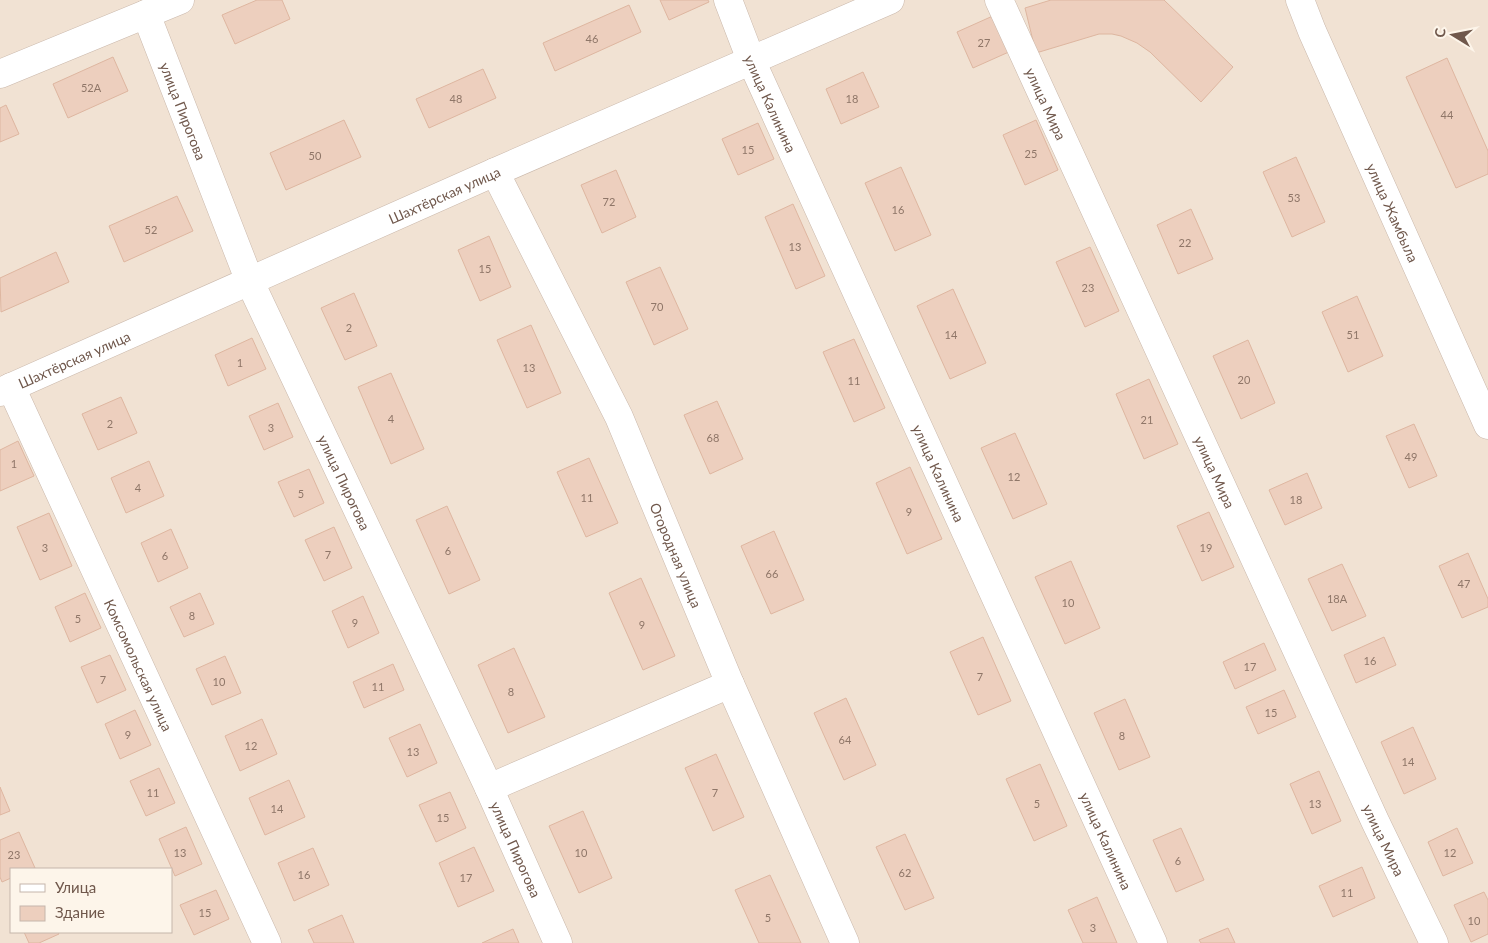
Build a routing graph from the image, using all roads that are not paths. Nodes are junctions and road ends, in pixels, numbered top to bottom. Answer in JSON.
{"nodes":[{"id":1,"x":180,"y":0,"type":"edge"},
{"id":2,"x":728,"y":0,"type":"edge"},
{"id":3,"x":890,"y":0,"type":"edge"},
{"id":4,"x":999,"y":0,"type":"edge"},
{"id":5,"x":1300,"y":0,"type":"edge"},
{"id":6,"x":146,"y":14,"type":"junction"},
{"id":7,"x":751,"y":60,"type":"junction"},
{"id":8,"x":0,"y":74,"type":"edge"},
{"id":9,"x":495,"y":172,"type":"junction"},
{"id":10,"x":250,"y":282,"type":"junction"},
{"id":11,"x":6,"y":390,"type":"edge"},
{"id":12,"x":1488,"y":425,"type":"edge"},
{"id":13,"x":730,"y":684,"type":"junction"},
{"id":14,"x":489,"y":788,"type":"junction"},
{"id":15,"x":267,"y":943,"type":"edge"},
{"id":16,"x":558,"y":943,"type":"edge"},
{"id":17,"x":845,"y":943,"type":"edge"},
{"id":18,"x":1153,"y":943,"type":"edge"},
{"id":19,"x":1434,"y":943,"type":"edge"}],
"edges":[{"from":1,"to":6,"type":"street"},
{"from":2,"to":7,"type":"street","name":"улица Калинина"},
{"from":3,"to":7,"type":"street","name":"Шахтёрская улица"},
{"from":4,"to":19,"type":"street","name":"улица Мира"},
{"from":5,"to":12,"type":"street","name":"улица Жамбыла"},
{"from":6,"to":8,"type":"street"},
{"from":6,"to":10,"type":"street","name":"улица Пирогова"},
{"from":7,"to":9,"type":"street","name":"Шахтёрская улица"},
{"from":7,"to":18,"type":"street","name":"улица Калинина"},
{"from":9,"to":10,"type":"street","name":"Шахтёрская улица"},
{"from":9,"to":13,"type":"street","name":"Огородная улица"},
{"from":10,"to":11,"type":"street","name":"Шахтёрская улица"},
{"from":10,"to":14,"type":"street","name":"улица Пирогова"},
{"from":11,"to":15,"type":"street","name":"Комсомольская улица"},
{"from":13,"to":14,"type":"street"},
{"from":13,"to":17,"type":"street","name":"Огородная улица"},
{"from":14,"to":16,"type":"street","name":"улица Пирогова"}]}
